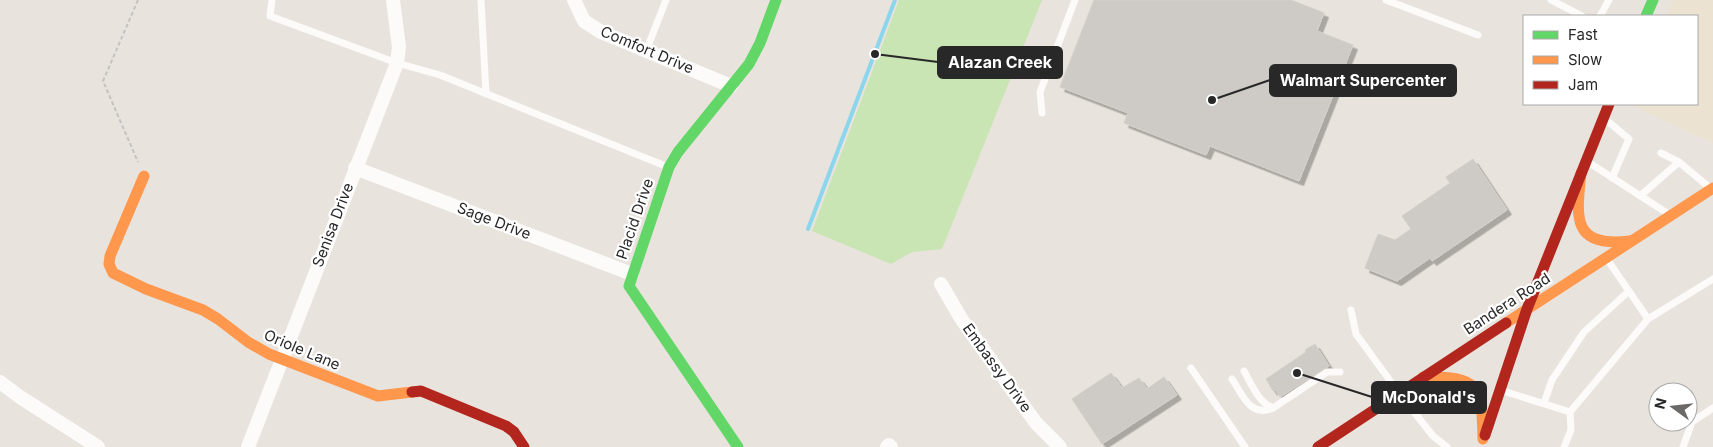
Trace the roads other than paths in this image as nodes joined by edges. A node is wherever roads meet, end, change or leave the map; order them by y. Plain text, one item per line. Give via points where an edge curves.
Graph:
1 (272, 0) edge
2 (393, 0) edge
3 (481, 0) edge
4 (574, 0) edge
5 (666, 0) edge
6 (776, 0) edge
7 (1075, 0) edge
8 (1386, 0) edge
9 (1551, 0) edge
10 (1609, 0) edge
11 (1651, 1) edge
12 (1580, 15) edge
13 (1601, 15) edge
14 (1646, 15) edge
15 (1478, 35) dead end
16 (646, 51) junction
17 (397, 63) junction
18 (731, 86) junction
19 (486, 94) junction
20 (1609, 105) edge
21 (1042, 113) dead end
22 (1603, 118) junction
23 (1630, 139) junction
24 (1637, 142) dead end
25 (1661, 153) dead end
26 (1586, 161) junction
27 (1679, 162) junction
28 (669, 167) junction
29 (356, 168) junction
30 (1581, 173) junction
31 (144, 176) road end
32 (1612, 178) junction
33 (1712, 190) edge
34 (1640, 196) junction
35 (1671, 215) junction
36 (1630, 241) junction
37 (1606, 257) junction
38 (632, 274) junction
39 (1713, 278) edge
40 (941, 284) dead end
41 (1629, 291) junction
42 (1527, 309) junction
43 (1351, 310) dead end
44 (1648, 319) junction
45 (282, 359) junction
46 (1191, 368) dead end
47 (1244, 371) dead end
48 (1340, 372) dead end
49 (1423, 377) junction
50 (1232, 379) dead end
51 (0, 382) edge
52 (1500, 390) junction
53 (1399, 393) junction
54 (1544, 403) junction
55 (1273, 408) junction
56 (1713, 408) edge
57 (1570, 412) junction
58 (1482, 443) edge
59 (98, 447) edge
60 (248, 447) edge
61 (524, 447) edge
62 (738, 447) edge
63 (886, 447) edge
64 (891, 447) edge
65 (1060, 447) edge
66 (1245, 447) edge
67 (1318, 447) edge
68 (1447, 447) edge
69 (1564, 447) edge
70 (1683, 447) edge

1 - 17 lane via 270,16
2 - 17 street, Senisa Drive via 399,48
3 - 19 lane
4 - 16 street, Comfort Drive via 584,21
5 - 16 lane
6 - 18 street, Placid Drive via 760,43 749,64
7 - 21 lane via 1040,92
8 - 15 lane
9 - 12 lane
10 - 13 lane
11 - 14 street
16 - 18 street, Comfort Drive
17 - 19 lane via 440,75
17 - 29 street, Senisa Drive
18 - 28 street, Placid Drive
19 - 28 lane
20 - 22 street
22 - 23 lane
22 - 26 street
23 - 24 lane
23 - 32 lane
25 - 27 lane
26 - 30 street
26 - 32 lane
27 - 33 lane
27 - 34 lane
28 - 38 street, Placid Drive
29 - 38 street, Sage Drive
29 - 45 street, Senisa Drive
30 - 36 street via 1578,209 1582,230 1596,240
30 - 42 street
31 - 45 street, Oriole Lane via 110,256 113,273 203,310 259,349
32 - 34 lane
33 - 35 street, Bandera Road
34 - 35 lane
35 - 36 street, Bandera Road
36 - 37 street, Bandera Road
37 - 41 lane
37 - 42 street, Bandera Road
38 - 62 street, Placid Drive via 631,291
39 - 44 lane
40 - 65 street, Embassy Drive via 962,320 1036,423
41 - 44 lane
41 - 54 lane via 1584,332 1552,380
42 - 49 street, Bandera Road
42 - 52 street
43 - 53 lane via 1356,334
44 - 57 lane
45 - 60 street, Senisa Drive
45 - 61 street, Oriole Lane via 378,396 421,391 506,426
46 - 66 lane
47 - 55 lane via 1261,400
48 - 55 lane via 1327,372
49 - 53 street, Bandera Road
49 - 58 street via 1457,378 1469,381 1477,388 1482,399
50 - 55 lane via 1252,408 1259,412
51 - 59 street
52 - 54 lane
52 - 58 street
53 - 67 street, Bandera Road
53 - 68 lane via 1433,436
54 - 57 lane
56 - 70 lane via 1692,422
57 - 69 lane via 1571,430
63 - 64 street

